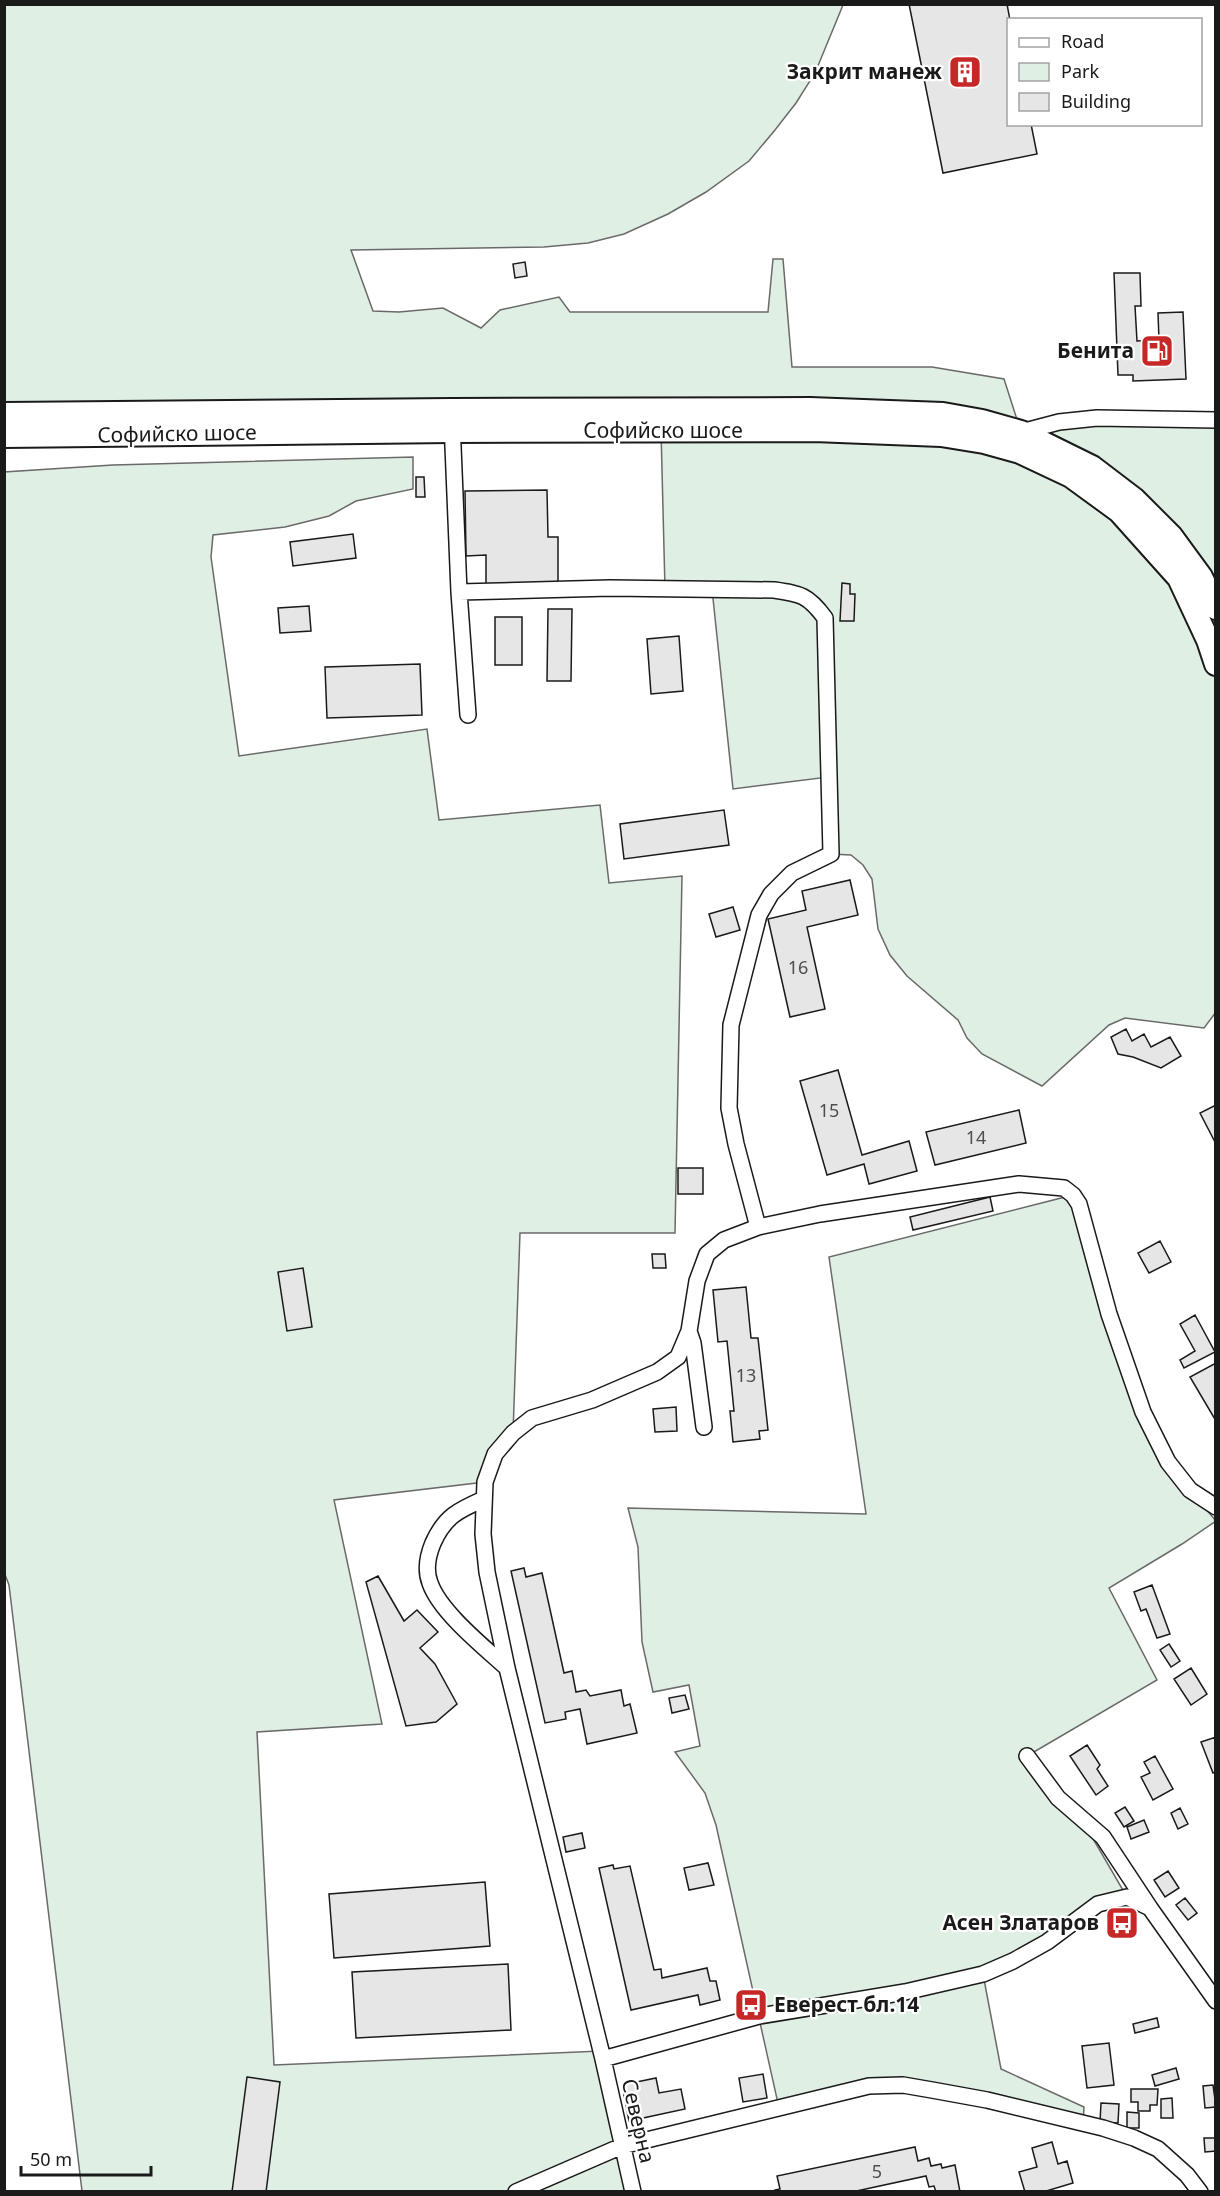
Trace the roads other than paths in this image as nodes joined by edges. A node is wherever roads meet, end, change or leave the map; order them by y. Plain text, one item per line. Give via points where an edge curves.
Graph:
1 (4, 414) edge
2 (452, 420) junction
3 (1215, 420) edge
4 (1020, 432) junction
5 (4, 436) edge
6 (459, 592) junction
7 (1215, 608) edge
8 (1215, 664) edge
9 (468, 715) dead end
10 (758, 1227) junction
11 (689, 1331) junction
12 (704, 1427) dead end
13 (484, 1499) junction
14 (1215, 1507) edge
15 (507, 1668) junction
16 (1027, 1756) dead end
17 (1150, 1908) junction
18 (1215, 2001) edge
19 (603, 2059) junction
20 (622, 2146) junction
21 (516, 2192) edge
22 (633, 2192) edge
23 (1200, 2192) edge

1 - 2 main road, Софийско шосе
2 - 4 main road, Софийско шосе via 810,409 943,414
2 - 5 main road, Софийско шосе
2 - 6 street
2 - 8 main road, Софийско шосе via 940,435 1020,452 1071,476 1119,511 1179,578 1209,640
3 - 4 street via 1097,418
4 - 7 main road, Софийско шосе via 1092,466 1134,499 1171,536 1201,578
6 - 9 street
6 - 10 street via 610,588 774,590 799,593 816,605 825,618 831,854 792,873 771,894 759,915 731,1025 729,1108
10 - 11 street via 724,1240 707,1254 697,1281
10 - 14 street via 1019,1184 1064,1188 1079,1204 1109,1314 1143,1412 1168,1462 1190,1490
11 - 12 street
11 - 13 street, Северна via 678,1357 657,1372 592,1400 532,1418 513,1433 495,1454 485,1482
13 - 15 street, Северна via 487,1572
13 - 15 street via 453,1514 439,1530 427,1556 430,1583 447,1611
15 - 19 street, Северна
16 - 17 street via 1058,1798 1103,1837
17 - 18 street
17 - 19 street via 1127,1897 1098,1904 1047,1942 983,1974 905,1992 759,2016
19 - 20 street, Северна
20 - 21 street
20 - 22 street, Северна
20 - 23 street via 858,2089 903,2085 987,2100 1134,2138 1158,2149

